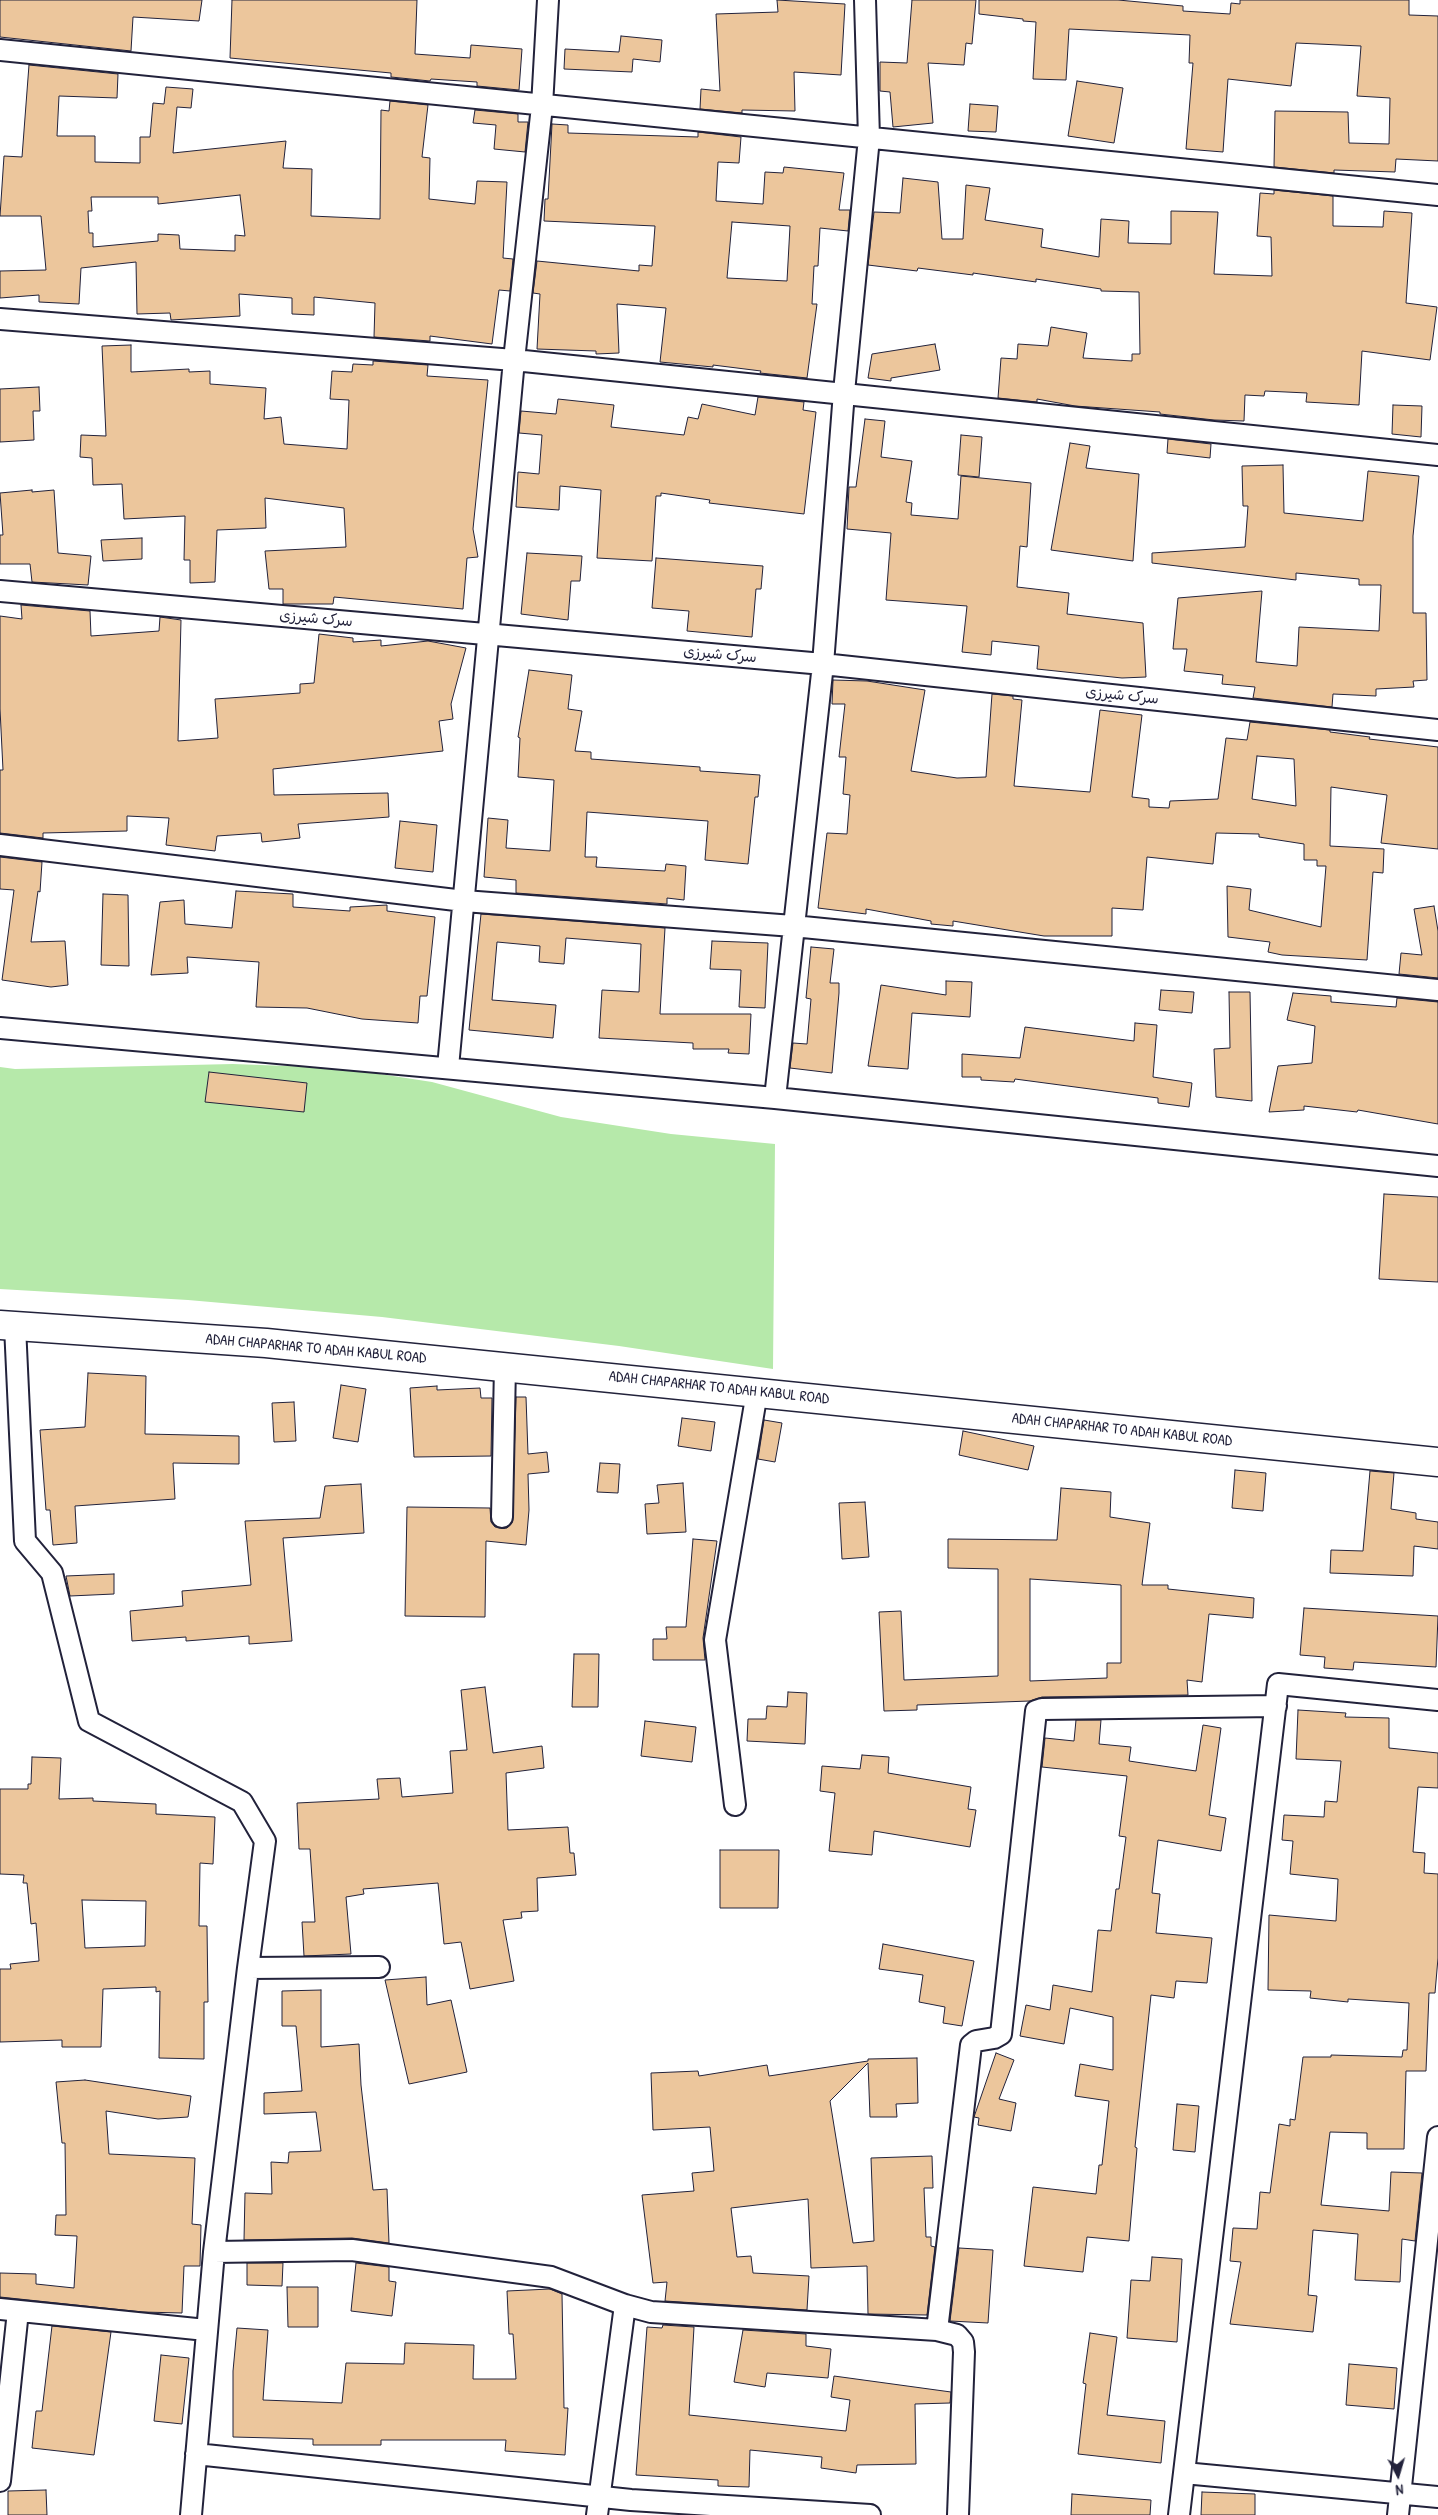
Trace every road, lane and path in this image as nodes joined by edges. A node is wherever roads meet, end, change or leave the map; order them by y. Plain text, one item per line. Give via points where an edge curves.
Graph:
1 (548, 0) edge
2 (865, 0) edge
3 (0, 50) edge
4 (542, 106) junction
5 (869, 138) junction
6 (1438, 195) edge
7 (0, 319) edge
8 (514, 360) junction
9 (844, 392) junction
10 (1438, 455) edge
11 (0, 591) edge
12 (490, 635) junction
13 (823, 664) junction
14 (1438, 730) edge
15 (0, 845) edge
16 (464, 901) junction
17 (794, 926) junction
18 (1438, 990) edge
19 (0, 1028) edge
20 (448, 1067) junction
21 (774, 1098) junction
22 (1438, 1166) edge
23 (7, 1326) edge
24 (505, 1366) junction
25 (757, 1392) junction
26 (1438, 1462) edge
27 (502, 1517) dead end
28 (1438, 1700) edge
29 (1276, 1706) junction
30 (735, 1805) dead end
31 (379, 1966) dead end
32 (248, 1968) junction
33 (1438, 2137) edge
34 (214, 2252) junction
35 (625, 2305) junction
36 (9, 2310) edge
37 (206, 2330) junction
38 (937, 2330) junction
39 (196, 2454) junction
40 (1184, 2473) junction
41 (0, 2481) edge
42 (1400, 2493) junction
43 (1438, 2496) edge
44 (598, 2506) edge
45 (191, 2515) edge
46 (870, 2515) edge
47 (958, 2515) edge
48 (1179, 2515) edge
49 (1398, 2515) edge

1 - 4 street
2 - 5 street
3 - 4 street
4 - 5 street
4 - 8 street
5 - 6 street
5 - 9 street
7 - 8 street
8 - 9 street
8 - 12 street
9 - 10 street
9 - 13 street
11 - 12 street, سرک شیرزی
12 - 13 street, سرک شیرزی
12 - 16 street
13 - 14 street, سرک شیرزی
13 - 17 street
15 - 16 street
16 - 17 street
16 - 20 street
17 - 18 street
17 - 21 street
19 - 20 street
20 - 21 street
21 - 22 street
23 - 24 main road, ADAH CHAPARHAR TO ADAH KABUL ROAD via 266,1343
23 - 32 street via 25,1540 52,1573 89,1721 242,1802 265,1841
24 - 25 main road, ADAH CHAPARHAR TO ADAH KABUL ROAD
24 - 27 street
25 - 26 main road, ADAH CHAPARHAR TO ADAH KABUL ROAD
25 - 30 street via 715,1640
28 - 29 street via 1278,1684
29 - 38 street via 1036,1711 1000,2034 976,2040 971,2045
29 - 40 street
31 - 32 street
32 - 34 street
33 - 42 street
34 - 35 street via 352,2250 551,2277
34 - 37 street
35 - 38 street via 651,2312
35 - 44 street
36 - 37 street
36 - 41 street
37 - 39 street
38 - 47 street via 957,2335 964,2347
39 - 44 street
39 - 45 street
40 - 42 street
40 - 48 street
42 - 43 street
42 - 49 street
44 - 46 street

